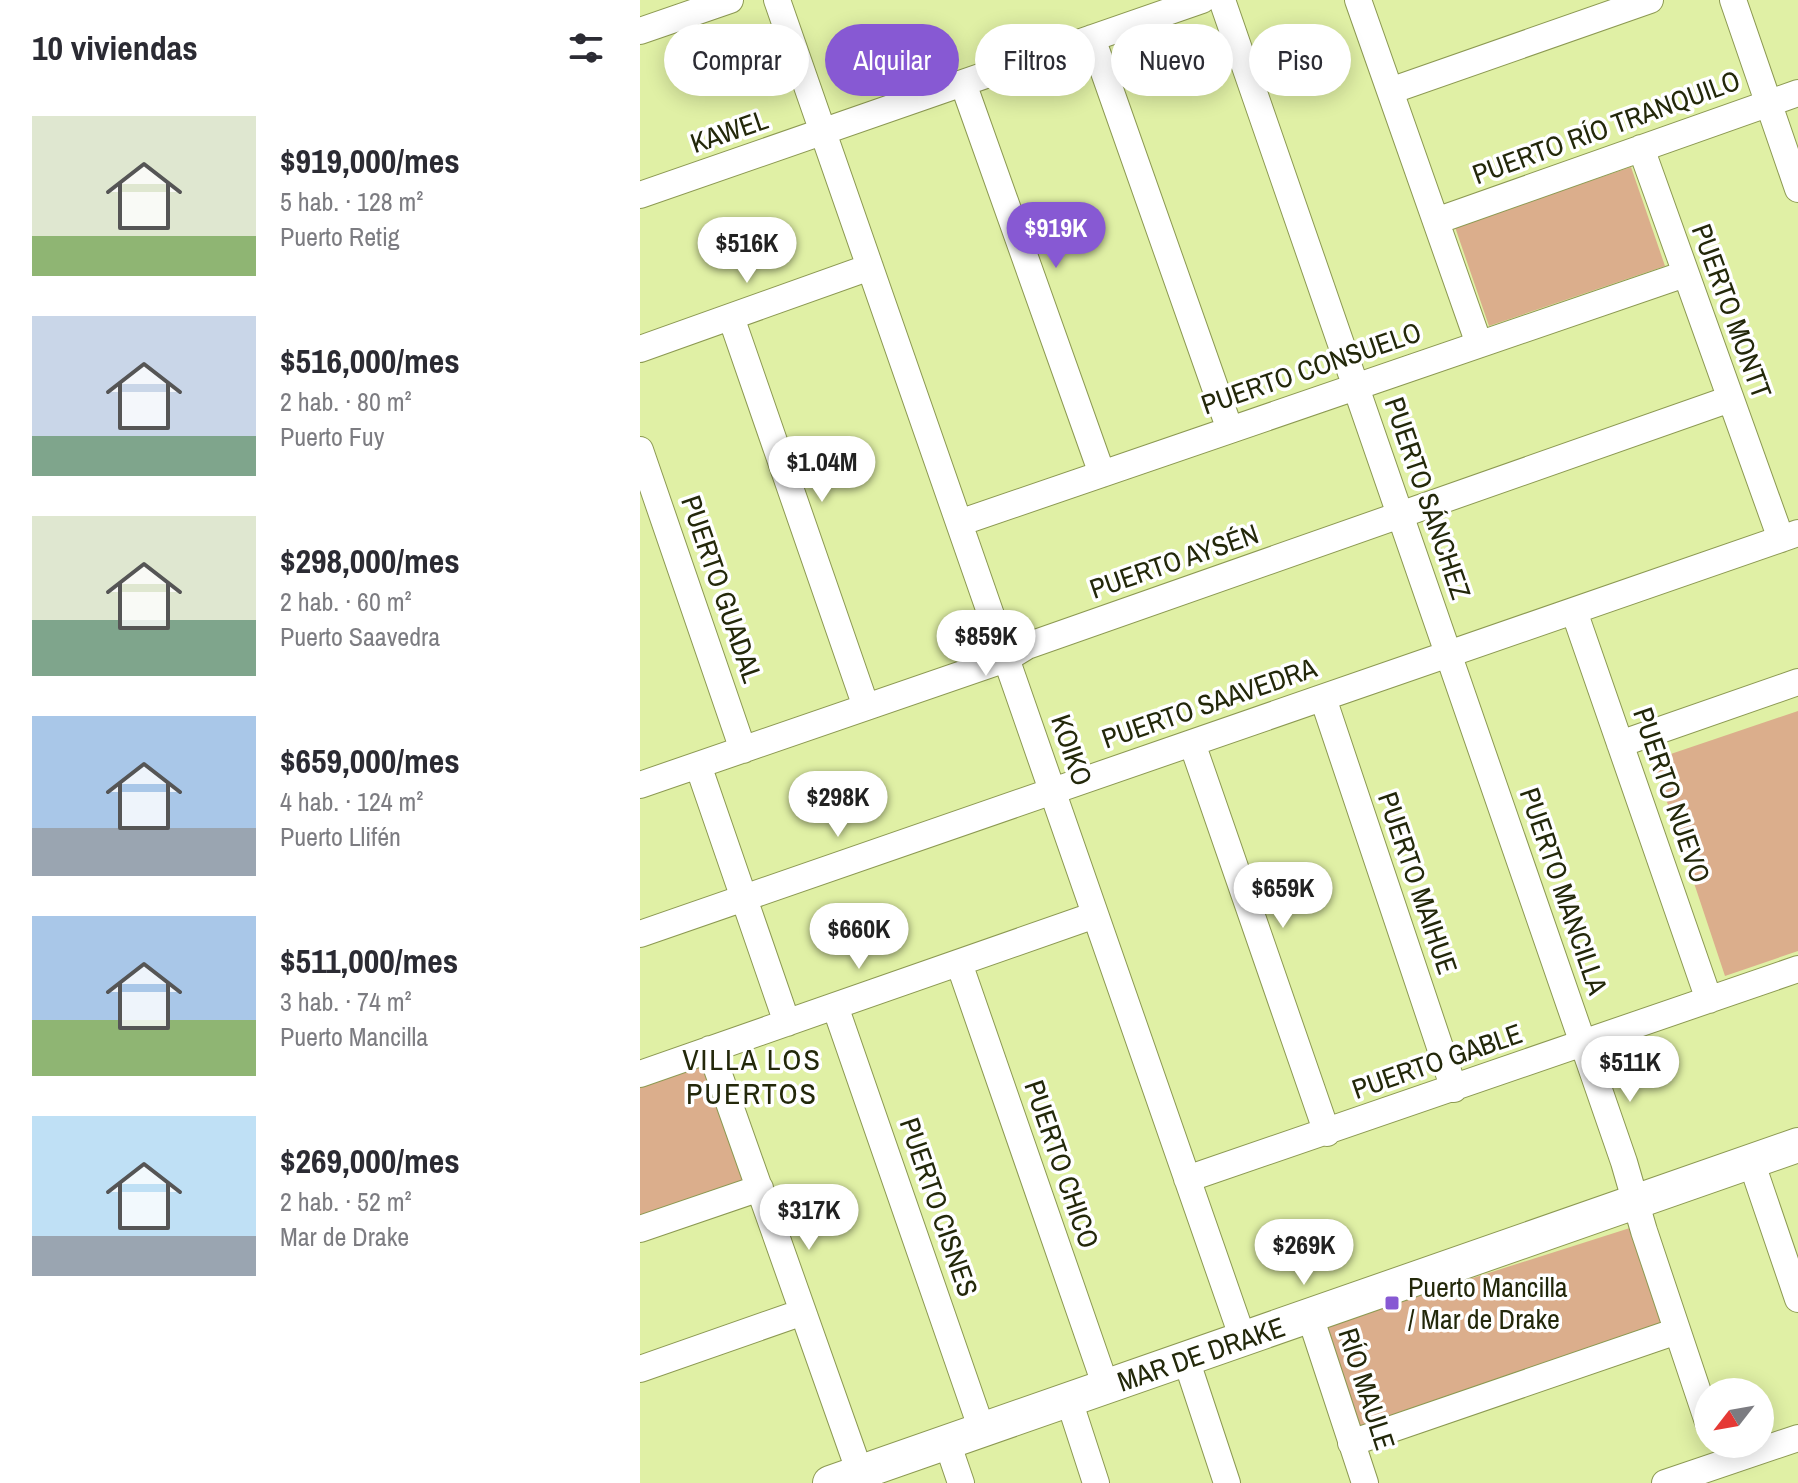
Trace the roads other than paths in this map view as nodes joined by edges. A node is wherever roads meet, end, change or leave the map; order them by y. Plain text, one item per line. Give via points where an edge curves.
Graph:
1 (730, 0) edge
2 (777, 0) edge
3 (1202, 0) edge
4 (1222, 0) edge
5 (1358, 0) edge
6 (1650, 0) edge
7 (1733, 0) edge
8 (640, 31) edge
9 (1095, 37) edge
10 (1095, 47) edge
11 (975, 79) edge
12 (963, 83) junction
13 (1390, 91) junction
14 (1798, 93) edge
15 (1768, 103) junction
16 (823, 132) junction
17 (1641, 148) junction
18 (1798, 189) edge
19 (640, 195) edge
20 (1436, 221) junction
21 (870, 267) junction
22 (1685, 274) junction
23 (731, 317) junction
24 (1479, 344) junction
25 (640, 349) edge
26 (1355, 387) junction
27 (1730, 399) junction
28 (1230, 430) junction
29 (640, 450) edge
30 (1102, 474) junction
31 (1400, 515) junction
32 (959, 523) junction
33 (1789, 536) edge
34 (1574, 611) junction
35 (1448, 654) junction
36 (1006, 659) junction
37 (1798, 682) edge
38 (1323, 698) junction
39 (866, 707) junction
40 (1192, 743) junction
41 (1620, 744) junction
42 (743, 750) junction
43 (698, 765) junction
44 (640, 785) edge
45 (1052, 791) junction
46 (743, 897) junction
47 (1095, 915) junction
48 (640, 934) edge
49 (959, 963) junction
50 (1798, 969) edge
51 (1709, 1000) junction
52 (835, 1006) junction
53 (787, 1023) junction
54 (1583, 1044) junction
55 (710, 1049) junction
56 (640, 1074) edge
57 (1454, 1089) junction
58 (1327, 1133) junction
59 (1798, 1145) edge
60 (1751, 1161) junction
61 (1187, 1179) junction
62 (760, 1188) junction
63 (1636, 1202) junction
64 (640, 1229) edge
65 (1798, 1299) edge
66 (803, 1312) junction
67 (1310, 1316) junction
68 (1677, 1331) junction
69 (1243, 1339) junction
70 (1186, 1359) junction
71 (640, 1369) edge
72 (1694, 1381) edge
73 (1106, 1387) junction
74 (1069, 1400) junction
75 (982, 1430) junction
76 (1798, 1438) edge
77 (947, 1442) junction
78 (1351, 1443) junction
79 (1774, 1443) edge
80 (1711, 1458) edge
81 (845, 1478) edge
82 (961, 1483) edge
83 (1096, 1483) edge
84 (1227, 1483) edge
85 (1365, 1483) edge
86 (1665, 1483) edge

1 - 8 street
2 - 16 street, KOIKO
3 - 9 street, KAWEL
4 - 26 street, PUERTO SÁNCHEZ
5 - 13 street
6 - 13 street
7 - 15 street
10 - 28 street
11 - 12 street, KAWEL
12 - 16 street, KAWEL
12 - 30 street
13 - 20 street
14 - 15 street, PUERTO RÍO TRANQUILO
15 - 17 street, PUERTO RÍO TRANQUILO
15 - 18 street
16 - 19 street, KAWEL
16 - 21 street, KOIKO
17 - 20 street, PUERTO RÍO TRANQUILO
17 - 22 street, PUERTO MONTT
20 - 24 street
21 - 23 street
21 - 32 street, KOIKO
22 - 24 street, PUERTO CONSUELO
22 - 27 street, PUERTO MONTT
23 - 25 street
23 - 39 street
24 - 26 street, PUERTO CONSUELO
26 - 28 street, PUERTO CONSUELO
26 - 31 street, PUERTO SÁNCHEZ
27 - 31 street, PUERTO AYSÉN
27 - 33 street, PUERTO MONTT
28 - 30 street, PUERTO CONSUELO
29 - 42 street, PUERTO GUADAL
30 - 32 street, PUERTO CONSUELO
31 - 35 street, PUERTO SÁNCHEZ
31 - 36 street, PUERTO AYSÉN via 1027,646
32 - 36 street, KOIKO
33 - 34 street, PUERTO SAAVEDRA
34 - 35 street, PUERTO SAAVEDRA
34 - 41 street, PUERTO NUEVO
35 - 38 street, PUERTO SAAVEDRA
35 - 54 street, PUERTO MANCILLA
36 - 39 street, PUERTO AYSÉN
36 - 45 street, KOIKO
37 - 41 street
38 - 40 street, PUERTO SAAVEDRA
38 - 57 street, PUERTO MAIHUE
39 - 42 street, PUERTO AYSÉN
40 - 45 street, PUERTO SAAVEDRA
40 - 58 street
41 - 51 street, PUERTO NUEVO
42 - 43 street, PUERTO AYSÉN
43 - 44 street, PUERTO AYSÉN
43 - 46 street
45 - 46 street, PUERTO SAAVEDRA
45 - 47 street, KOIKO
46 - 48 street, PUERTO SAAVEDRA
46 - 53 street
47 - 49 street
47 - 61 street, KOIKO
49 - 52 street
49 - 73 street, PUERTO CHICO
50 - 51 street, PUERTO GABLE
51 - 54 street, PUERTO GABLE
52 - 53 street
52 - 75 street, PUERTO CISNES
53 - 55 street
54 - 57 street, PUERTO GABLE
54 - 63 street, PUERTO MANCILLA
55 - 56 street
55 - 62 street
57 - 58 street, PUERTO GABLE
58 - 61 street, PUERTO GABLE
59 - 60 street, MAR DE DRAKE
60 - 63 street, MAR DE DRAKE
60 - 65 street
61 - 69 street, KOIKO
62 - 64 street
62 - 66 street
63 - 67 street, MAR DE DRAKE
63 - 68 street, PUERTO MANCILLA
66 - 71 street
66 - 81 street
67 - 69 street, MAR DE DRAKE
67 - 78 street, RÍO MAULE
68 - 72 street, PUERTO MANCILLA
68 - 78 street
69 - 70 street, MAR DE DRAKE
70 - 73 street, MAR DE DRAKE
70 - 84 street
73 - 74 street, MAR DE DRAKE
74 - 75 street, MAR DE DRAKE
74 - 83 street
75 - 77 street, MAR DE DRAKE
76 - 79 street
77 - 81 street, MAR DE DRAKE
77 - 82 street
78 - 85 street, RÍO MAULE
80 - 86 street

